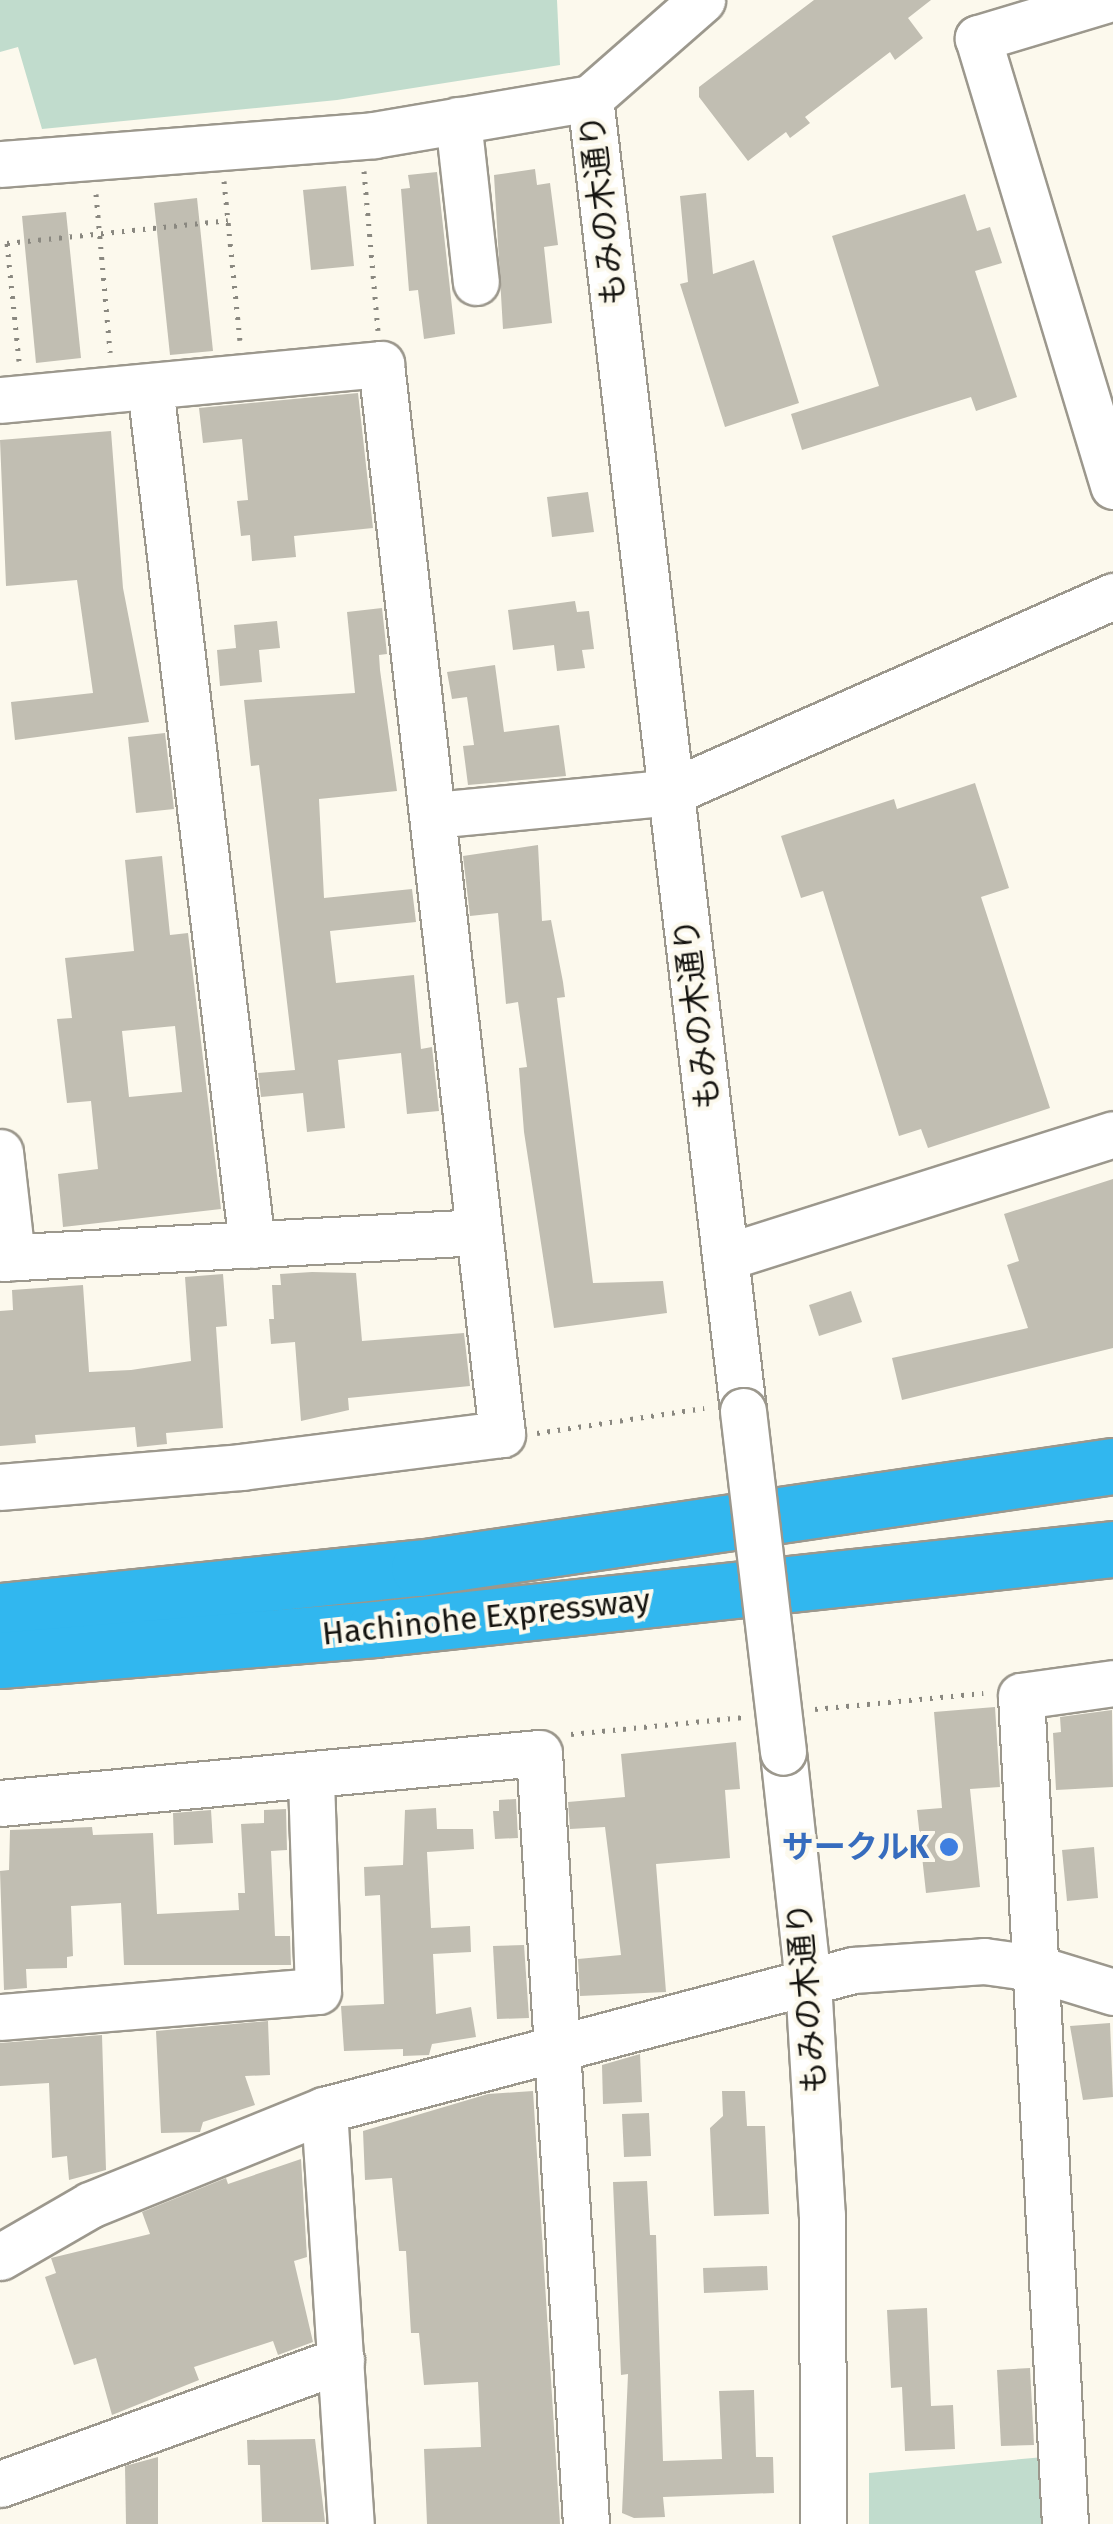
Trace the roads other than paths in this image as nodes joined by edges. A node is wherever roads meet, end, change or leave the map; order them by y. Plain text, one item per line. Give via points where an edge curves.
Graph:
1 (702, 0) edge
2 (1105, 0) edge
3 (590, 98) junction
4 (458, 120) junction
5 (0, 164) edge
6 (476, 282) dead end
7 (10, 381) edge
8 (132, 388) junction
9 (1113, 486) edge
10 (1113, 596) edge
11 (670, 792) junction
12 (434, 814) junction
13 (1113, 1134) edge
14 (0, 1152) edge
15 (478, 1232) junction
16 (252, 1245) junction
17 (726, 1257) junction
18 (6, 1258) edge
19 (1113, 1442) edge
20 (1113, 1466) edge
21 (0, 1487) edge
22 (850, 1505) junction
23 (1113, 1542) edge
24 (1113, 1550) edge
25 (971, 1565) junction
26 (0, 1611) edge
27 (0, 1660) edge
28 (1113, 1683) edge
29 (310, 1779) junction
30 (0, 1803) edge
31 (1035, 1968) junction
32 (808, 1982) junction
33 (1113, 1992) edge
34 (0, 2017) edge
35 (560, 2044) junction
36 (324, 2110) junction
37 (0, 2258) edge
38 (341, 2360) junction
39 (0, 2484) edge
40 (351, 2524) edge
41 (586, 2524) edge
42 (823, 2524) edge
43 (1066, 2524) edge

1 - 3 street
2 - 9 street via 978,38
3 - 4 street, もみの木通り
3 - 11 street, もみの木通り
4 - 5 street, もみの木通り via 374,135
4 - 6 street
7 - 8 street
8 - 12 street via 382,364
8 - 16 street
10 - 11 street
11 - 12 street
11 - 17 street, もみの木通り
12 - 15 street
13 - 17 street
14 - 18 street
15 - 16 street
15 - 21 street via 502,1434 242,1467
16 - 18 street
17 - 32 street, もみの木通り, bridge via 727,1409 783,1752
19 - 22 highway
20 - 22 highway
22 - 26 highway, Hachinohe Expressway via 419,1568
23 - 25 highway
24 - 25 highway
25 - 27 highway, Hachinohe Expressway via 375,1629
28 - 31 street via 1021,1696
29 - 30 street
29 - 34 street via 318,1991
29 - 35 street via 540,1753
31 - 32 street via 918,1963
31 - 33 street
31 - 43 street
32 - 35 street
32 - 42 street, もみの木通り via 822,2214
35 - 36 street
35 - 41 street
36 - 37 street via 90,2206
36 - 38 street
38 - 39 street
38 - 40 street

